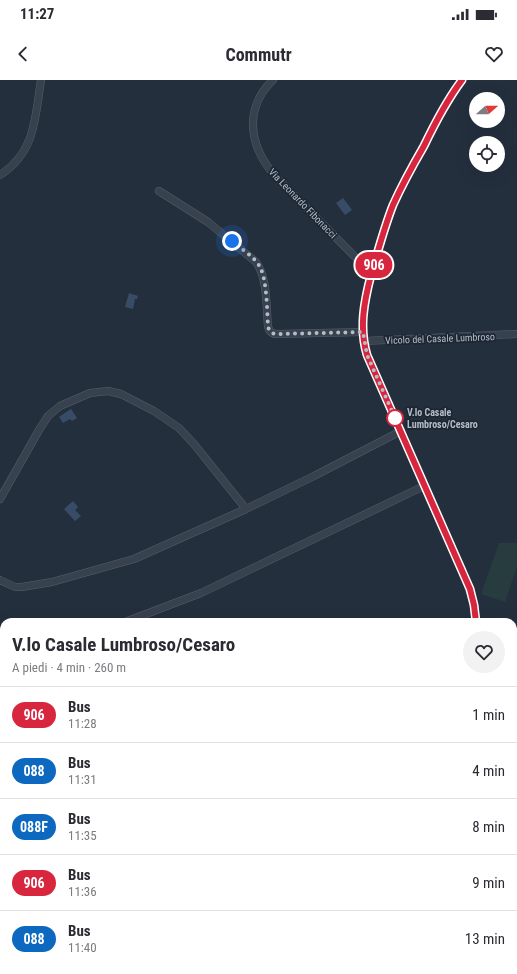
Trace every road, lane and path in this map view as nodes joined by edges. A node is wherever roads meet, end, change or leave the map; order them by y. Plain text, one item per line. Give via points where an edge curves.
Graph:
1 (41, 80) edge
2 (273, 80) edge
3 (462, 80) edge
4 (0, 175) edge
5 (159, 191) dead end
6 (372, 274) junction
7 (363, 332) junction
8 (517, 334) edge
9 (364, 341) junction
10 (401, 431) junction
11 (424, 486) junction
12 (0, 499) edge
13 (246, 509) junction
14 (0, 580) edge
15 (135, 618) edge
16 (476, 618) edge

1 - 4 street via 37,116 28,145 15,163
2 - 6 street, Via Leonardo Fibonacci via 261,95 253,115 254,135 260,154 277,178
3 - 6 street via 396,198 384,228
5 - 7 street via 208,222 256,262 263,276 269,331 278,334
6 - 7 street via 364,310
7 - 9 street
8 - 9 street, Vicolo del Casale Lumbroso
9 - 10 street via 367,355
10 - 11 street
10 - 13 street
11 - 15 street via 200,593
11 - 16 street via 470,589
12 - 13 street via 48,416 60,406 88,394 108,391 121,394 154,411 179,428
13 - 14 street via 118,564 22,588

